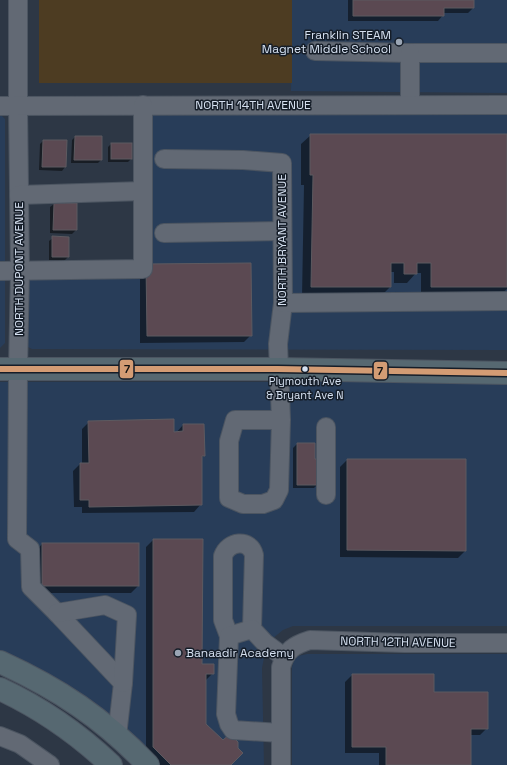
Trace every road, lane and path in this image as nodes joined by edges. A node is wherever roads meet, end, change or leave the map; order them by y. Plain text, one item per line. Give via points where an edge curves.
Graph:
1 (18, 0) edge
2 (315, 51) dead end
3 (410, 53) junction
4 (507, 53) edge
5 (143, 105) junction
6 (410, 105) junction
7 (507, 105) edge
8 (9, 106) edge
9 (164, 159) dead end
10 (143, 191) junction
11 (19, 195) junction
12 (282, 231) junction
13 (164, 233) dead end
14 (0, 271) edge
15 (20, 271) junction
16 (507, 301) edge
17 (283, 303) junction
18 (9, 369) edge
19 (278, 369) junction
20 (507, 373) edge
21 (281, 420) junction
22 (326, 427) dead end
23 (326, 496) dead end
24 (57, 612) junction
25 (252, 629) junction
26 (229, 636) junction
27 (507, 643) edge
28 (287, 653) junction
29 (0, 662) edge
30 (123, 684) junction
31 (0, 689) edge
32 (281, 733) junction
33 (0, 736) edge
34 (117, 736) junction
35 (50, 765) edge
36 (111, 765) edge
37 (148, 765) edge
38 (280, 765) edge

1 - 8 street, NORTH DUPONT AVENUE
2 - 3 street
3 - 4 street
3 - 6 street
5 - 6 street, NORTH 14TH AVENUE
5 - 8 street, NORTH 14TH AVENUE
5 - 10 street
6 - 7 street, NORTH 14TH AVENUE
8 - 11 street, NORTH DUPONT AVENUE
9 - 12 street, NORTH BRYANT AVENUE via 282,163
10 - 11 street
10 - 15 street via 143,269
11 - 15 street, NORTH DUPONT AVENUE
12 - 13 street
12 - 17 street, NORTH BRYANT AVENUE
14 - 15 street
15 - 18 street, NORTH DUPONT AVENUE
16 - 17 street
17 - 19 street, NORTH BRYANT AVENUE
18 - 19 main road
18 - 24 street, NORTH DUPONT AVENUE via 17,539 30,549 31,587
19 - 20 main road
19 - 21 street, NORTH BRYANT AVENUE
21 - 21 street, NORTH BRYANT AVENUE via 279,490 274,500 263,504 243,504 229,498 228,441 235,420
22 - 23 street
24 - 30 street
24 - 30 street via 105,605 127,615
25 - 26 street
25 - 26 street via 254,555 247,545 231,545 223,556 223,620
25 - 28 street via 265,643
26 - 32 street via 226,714 229,724 233,730
27 - 28 street, NORTH 12TH AVENUE via 310,640
28 - 32 street via 281,667
29 - 34 main road via 75,702
30 - 34 street
31 - 36 main road via 60,722
32 - 38 street
33 - 35 street via 20,744
34 - 37 main road

